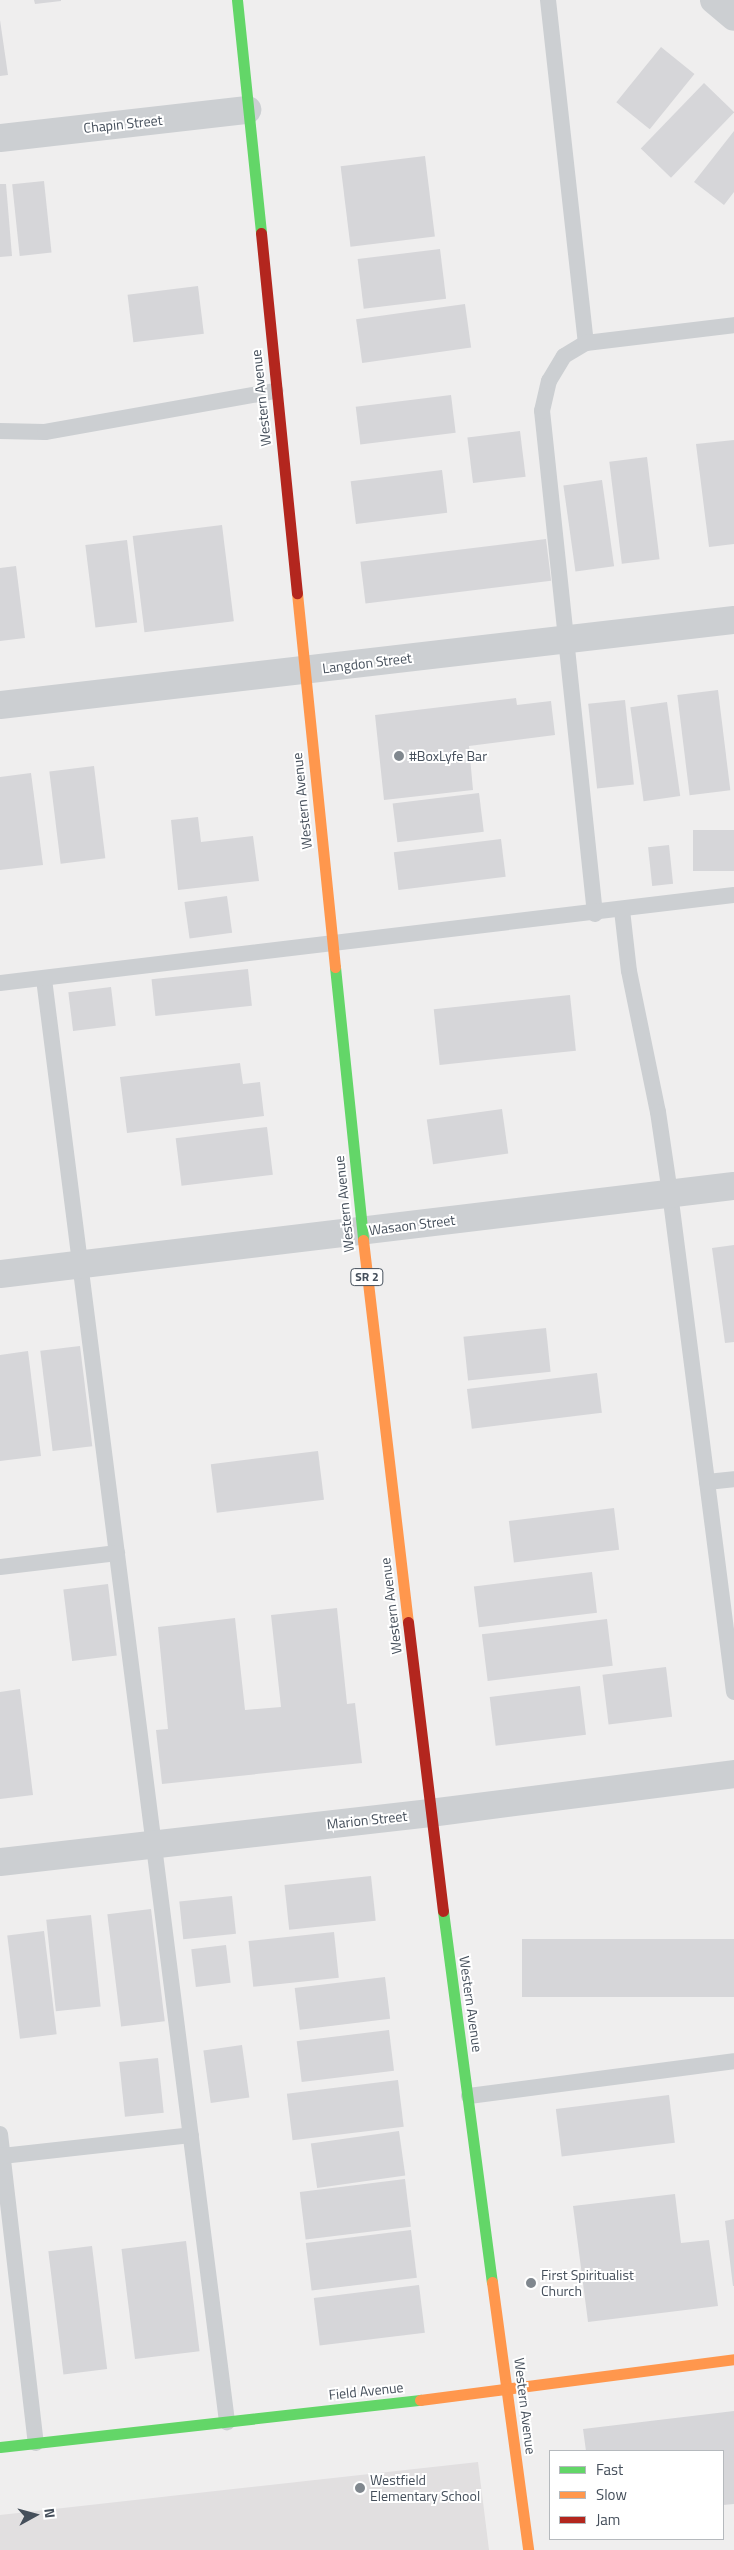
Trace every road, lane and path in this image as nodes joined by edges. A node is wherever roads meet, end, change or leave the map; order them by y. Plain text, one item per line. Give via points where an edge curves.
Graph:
1 (237, 0) edge
2 (548, 0) edge
3 (714, 0) edge
4 (734, 17) edge
5 (247, 110) junction
6 (0, 138) edge
7 (734, 325) edge
8 (586, 343) junction
9 (275, 391) junction
10 (0, 431) edge
11 (734, 620) edge
12 (565, 640) junction
13 (303, 670) junction
14 (0, 705) edge
15 (734, 896) edge
16 (622, 910) junction
17 (594, 914) junction
18 (332, 946) junction
19 (44, 978) junction
20 (0, 983) edge
21 (734, 1186) edge
22 (670, 1193) junction
23 (362, 1231) junction
24 (80, 1264) junction
25 (0, 1274) edge
26 (734, 1479) edge
27 (707, 1482) junction
28 (117, 1553) junction
29 (0, 1567) edge
30 (734, 1692) edge
31 (734, 1774) edge
32 (430, 1813) junction
33 (154, 1845) junction
34 (0, 1862) edge
35 (734, 2061) edge
36 (469, 2096) junction
37 (0, 2134) edge
38 (191, 2135) junction
39 (2, 2156) junction
40 (734, 2359) edge
41 (508, 2390) junction
42 (227, 2422) junction
43 (36, 2443) junction
44 (0, 2447) edge
45 (528, 2550) edge

1 - 5 main road, Western Avenue / SR 2
2 - 8 lane
3 - 4 street
5 - 6 street, Chapin Street
5 - 9 main road, Western Avenue / SR 2
7 - 8 lane
8 - 12 lane via 564,356 549,381 542,411
9 - 10 lane via 45,432
9 - 13 main road, Western Avenue / SR 2
11 - 12 street, Langdon Street
12 - 13 street, Langdon Street
12 - 17 lane
13 - 14 street, Langdon Street
13 - 18 main road, Western Avenue / SR 2
15 - 16 lane
16 - 17 lane
16 - 22 lane via 629,971 658,1112
17 - 18 lane
18 - 19 lane
18 - 23 main road, Western Avenue / SR 2
19 - 20 lane
19 - 24 lane
21 - 22 street, Wasaon Street
22 - 23 street, Wasaon Street
22 - 27 lane
23 - 24 street, Wasaon Street
23 - 32 main road, Western Avenue / SR 2
24 - 25 street, Wasaon Street
24 - 28 lane
26 - 27 lane
27 - 30 lane
28 - 29 lane
28 - 33 lane
31 - 32 street, Marion Street
32 - 33 street, Marion Street
32 - 36 main road, Western Avenue / SR 2
33 - 34 street, Marion Street
33 - 38 lane
35 - 36 lane
36 - 41 main road, Western Avenue / SR 2
37 - 39 lane
38 - 39 lane
38 - 42 lane
39 - 43 lane
40 - 41 main road, Field Avenue
41 - 42 main road, Field Avenue
41 - 45 main road, Western Avenue / SR 2
42 - 43 main road, Field Avenue
43 - 44 main road, Field Avenue

